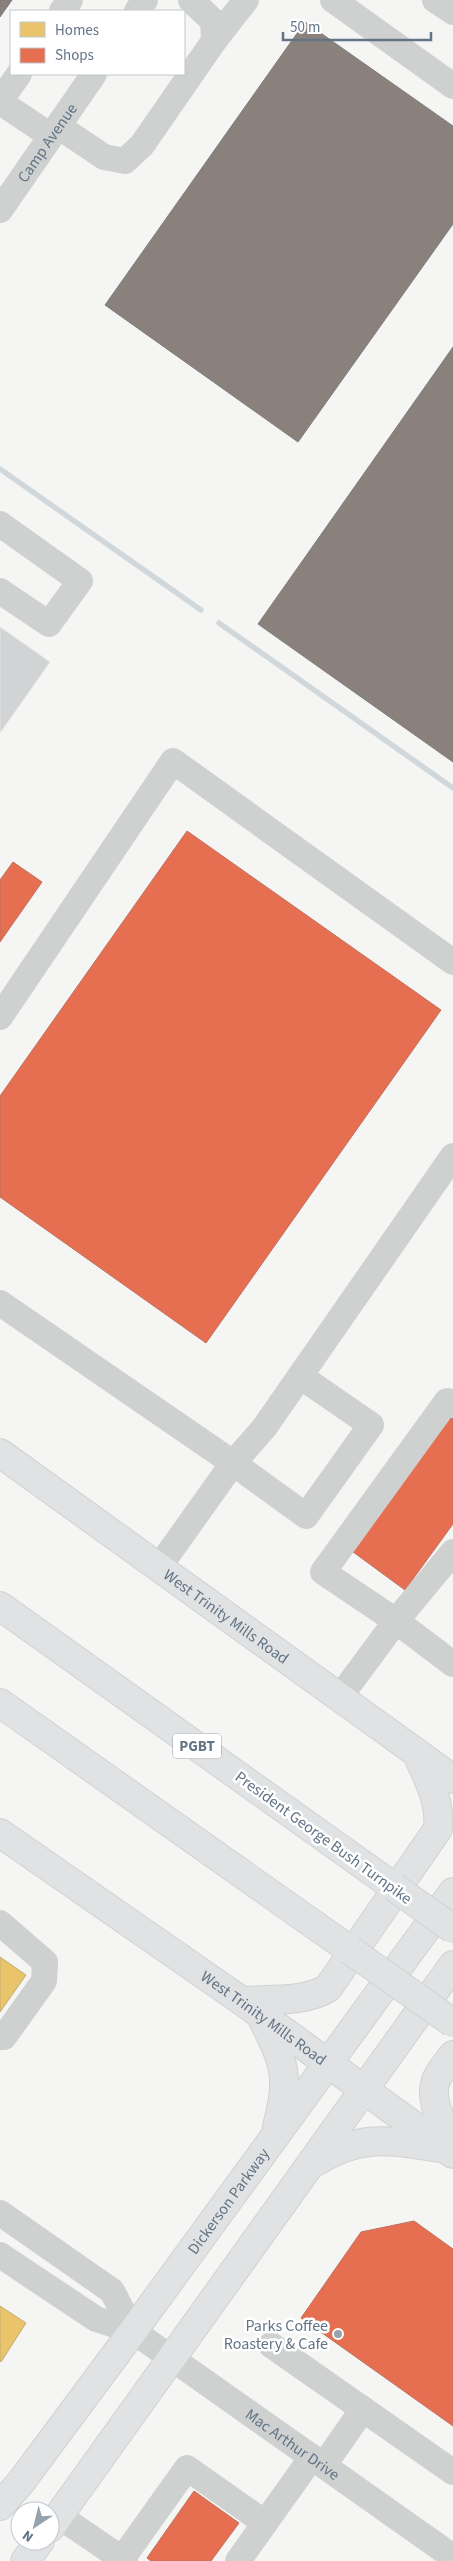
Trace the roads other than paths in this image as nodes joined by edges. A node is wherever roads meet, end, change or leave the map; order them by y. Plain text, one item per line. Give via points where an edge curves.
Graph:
1 (191, 0) edge
2 (246, 0) edge
3 (333, 0) edge
4 (435, 0) edge
5 (453, 12) edge
6 (214, 41) junction
7 (18, 75) edge
8 (93, 75) edge
9 (453, 86) edge
10 (0, 101) edge
11 (54, 131) junction
12 (0, 210) edge
13 (0, 524) edge
14 (0, 591) edge
15 (453, 962) edge
16 (0, 1018) edge
17 (453, 1156) edge
18 (0, 1303) edge
19 (300, 1376) junction
20 (453, 1405) edge
21 (0, 1453) edge
22 (233, 1463) junction
23 (453, 1552) edge
24 (159, 1567) junction
25 (0, 1606) edge
26 (396, 1621) junction
27 (453, 1664) edge
28 (339, 1698) junction
29 (0, 1703) edge
30 (433, 1761) edge
31 (453, 1779) edge
32 (0, 1833) edge
33 (453, 1892) edge
34 (0, 1923) edge
35 (453, 1929) edge
36 (453, 1965) edge
37 (251, 2008) junction
38 (453, 2023) edge
39 (0, 2037) edge
40 (453, 2055) edge
41 (327, 2063) junction
42 (363, 2089) junction
43 (274, 2136) junction
44 (450, 2149) edge
45 (311, 2165) junction
46 (0, 2213) edge
47 (0, 2254) edge
48 (133, 2331) junction
49 (271, 2345) dead end
50 (173, 2358) junction
51 (363, 2409) junction
52 (318, 2461) junction
53 (453, 2472) edge
54 (0, 2506) edge
55 (60, 2514) edge
56 (264, 2523) junction
57 (60, 2525) edge
58 (453, 2557) edge
59 (123, 2560) edge
60 (238, 2561) edge

1 - 6 street via 213,21
2 - 6 street
3 - 9 street
4 - 5 street
6 - 11 street via 142,145 125,161 104,157
7 - 10 street
8 - 11 street, Camp Avenue
10 - 11 street
11 - 12 street, Camp Avenue
13 - 14 street via 80,581 49,624
15 - 16 street via 173,761
17 - 19 street
18 - 22 street
19 - 22 street via 264,1428
19 - 22 street via 370,1425 306,1516
20 - 26 street via 446,1401 323,1572
21 - 24 main road, West Trinity Mills Road
22 - 24 street
23 - 26 street
24 - 28 main road, West Trinity Mills Road
25 - 35 main road, President George Bush Turnpike / PGBT, bridge
26 - 27 street
26 - 28 street
28 - 30 main road, West Trinity Mills Road
29 - 38 main road, bridge
30 - 31 main road, West Trinity Mills Road
30 - 37 main road via 438,1829 328,1988 317,1995
32 - 37 main road, West Trinity Mills Road
33 - 41 main road, Dickerson Parkway
34 - 39 street via 45,1962 44,1981 4,2037
36 - 42 main road
37 - 41 main road, West Trinity Mills Road
37 - 43 main road via 280,2054 286,2074 283,2105
40 - 44 main road via 437,2078 434,2090
41 - 42 main road, West Trinity Mills Road
41 - 43 main road, Dickerson Parkway
42 - 44 main road, West Trinity Mills Road
42 - 45 main road
43 - 48 main road, Dickerson Parkway
44 - 45 main road via 362,2141 336,2148
45 - 50 main road
46 - 48 street, Mac Arthur Drive via 112,2291
47 - 48 street, Mac Arthur Drive via 96,2319
48 - 50 street, Mac Arthur Drive
48 - 54 main road, Dickerson Parkway
49 - 51 street
50 - 52 street, Mac Arthur Drive
50 - 55 main road
51 - 52 street
51 - 53 street
52 - 56 street
52 - 58 street, Mac Arthur Drive
56 - 59 street via 187,2468
56 - 60 street
57 - 59 street

